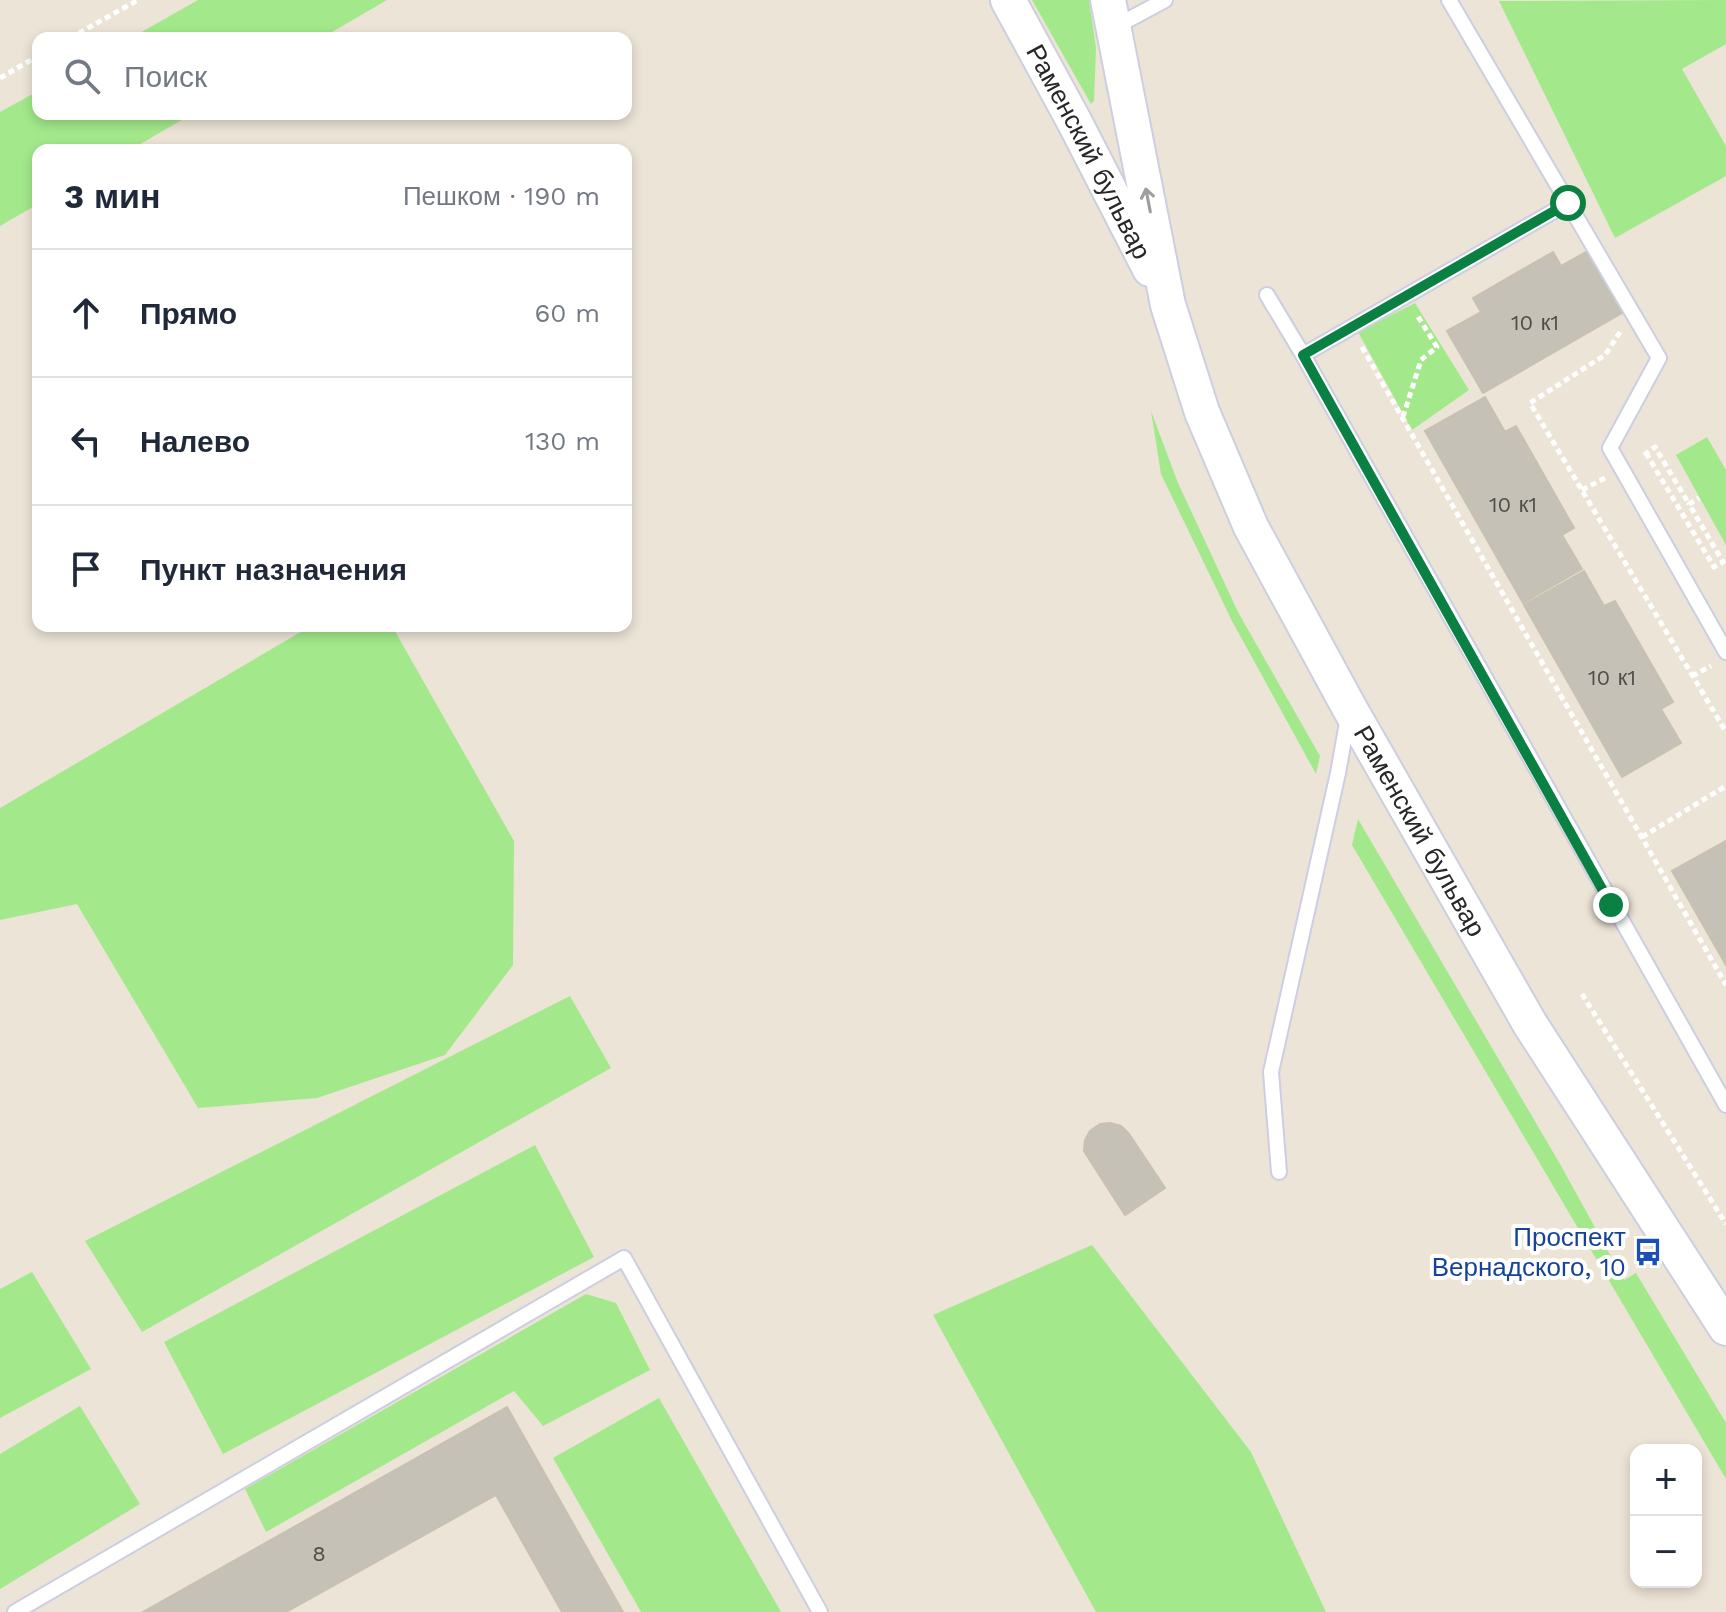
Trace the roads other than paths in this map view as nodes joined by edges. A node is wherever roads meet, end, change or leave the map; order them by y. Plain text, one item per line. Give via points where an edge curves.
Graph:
1 (1008, 0) edge
2 (1165, 0) edge
3 (1449, 0) edge
4 (1111, 14) edge
5 (1568, 203) junction
6 (1267, 295) dead end
7 (1168, 305) junction
8 (1303, 355) junction
9 (1726, 652) edge
10 (1350, 709) junction
11 (1726, 1105) edge
12 (1279, 1172) dead end
13 (1726, 1328) edge
14 (15, 1612) edge
15 (820, 1612) edge

1 - 7 street, Раменский бульвар
2 - 4 lane
3 - 5 lane
7 -> 4 street, Раменский бульвар
5 - 8 lane
5 - 9 lane via 1659,358 1610,448
6 - 8 lane
7 - 10 street, Раменский бульвар via 1202,412 1251,527
8 - 11 lane
10 - 12 lane via 1271,1072
10 - 13 street, Раменский бульвар via 1530,1024
14 - 15 lane via 624,1258

